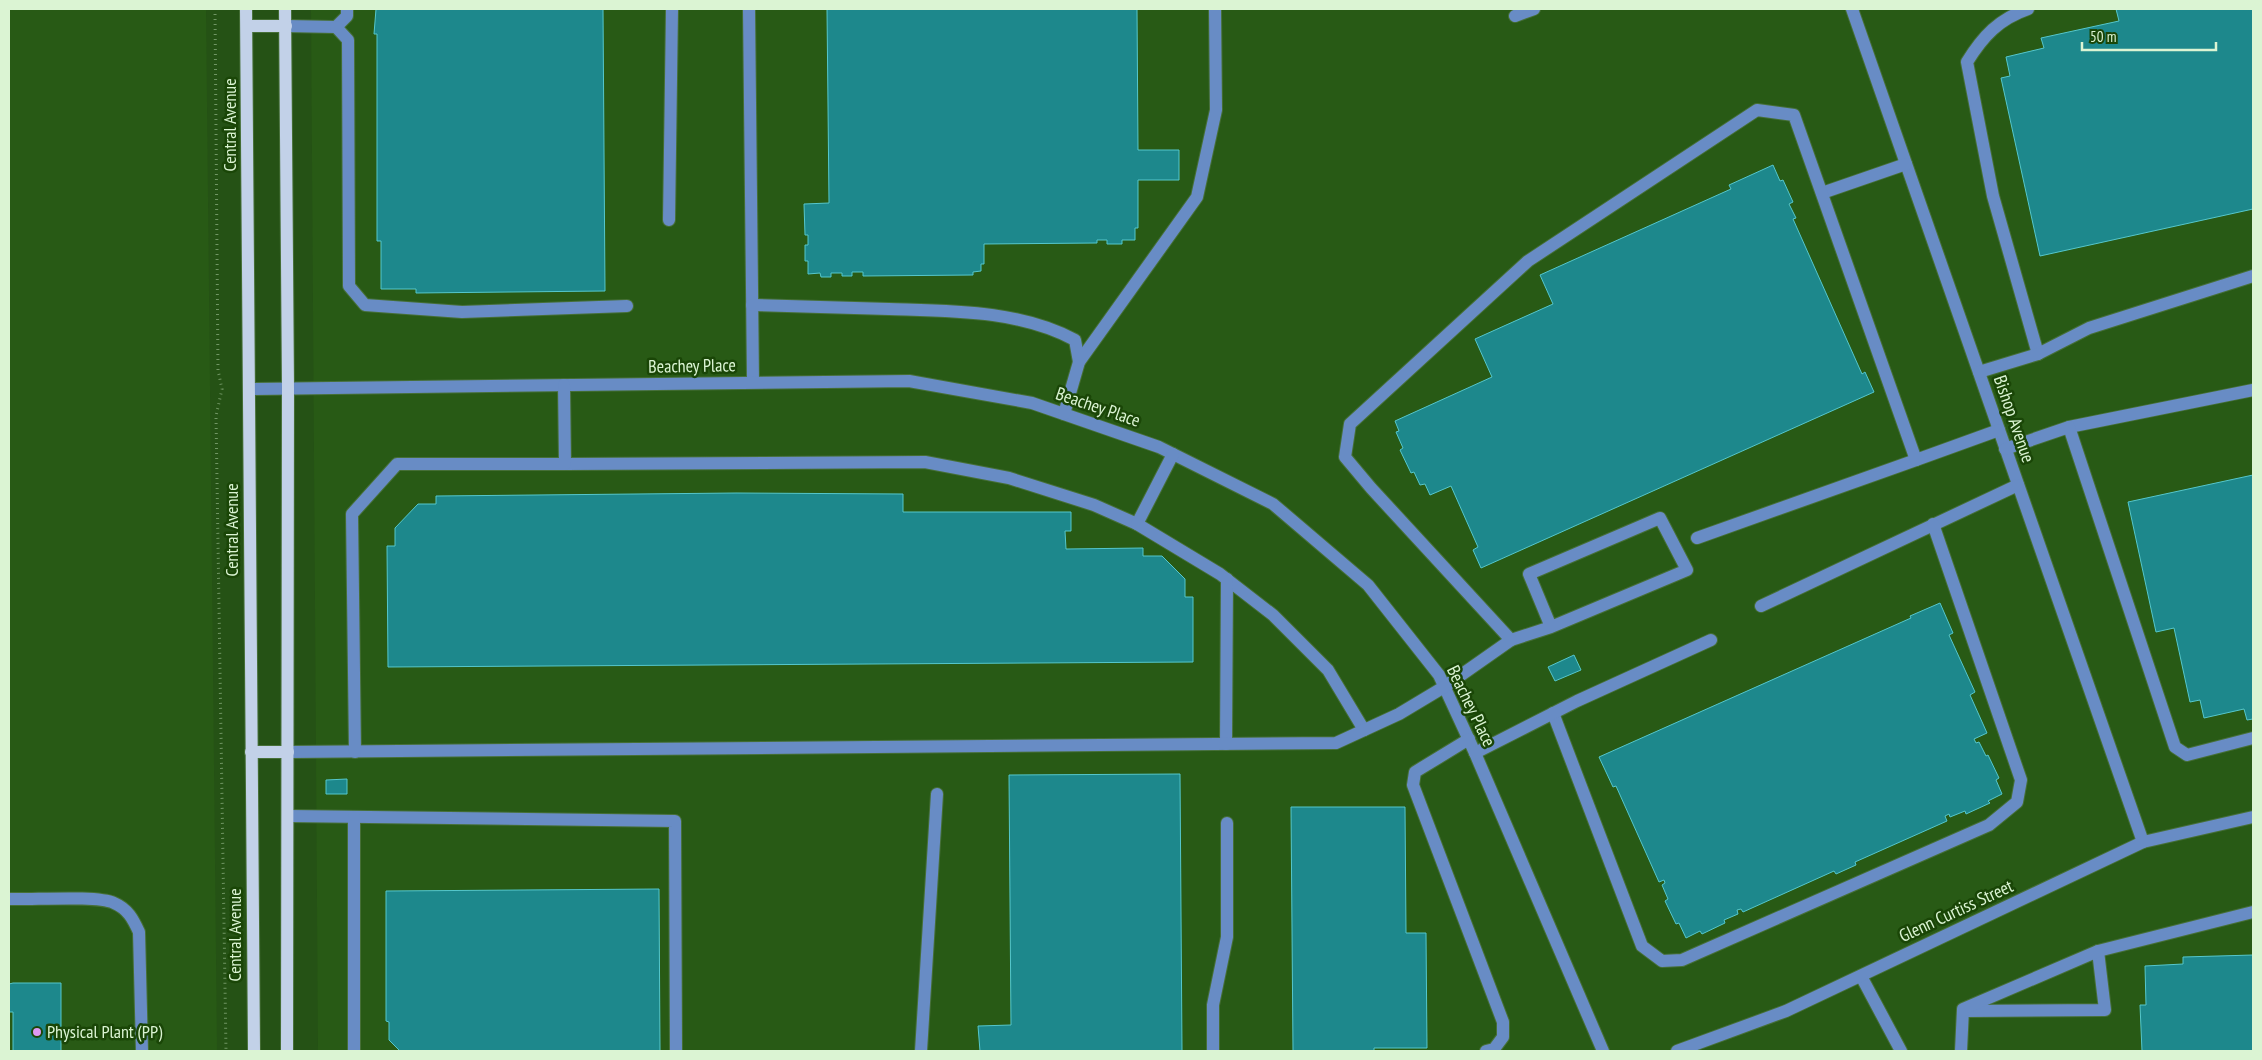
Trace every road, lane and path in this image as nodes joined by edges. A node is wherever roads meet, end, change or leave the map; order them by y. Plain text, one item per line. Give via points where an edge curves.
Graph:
1 (215, 9) edge
2 (246, 9) edge
3 (286, 9) edge
4 (347, 9) edge
5 (672, 9) edge
6 (749, 9) edge
7 (1215, 9) edge
8 (1534, 9) edge
9 (1852, 9) edge
10 (2028, 9) edge
11 (1515, 16) dead end
12 (246, 26) junction
13 (286, 26) junction
14 (336, 27) junction
15 (1906, 164) junction
16 (1822, 193) junction
17 (669, 220) dead end
18 (2253, 276) edge
19 (752, 305) junction
20 (627, 306) dead end
21 (2038, 354) junction
22 (1079, 362) junction
23 (1979, 372) junction
24 (753, 382) junction
25 (564, 385) junction
26 (249, 388) junction
27 (288, 388) junction
28 (2253, 390) edge
29 (1064, 414) junction
30 (2069, 427) junction
31 (1999, 430) junction
32 (2005, 449) junction
33 (1173, 454) junction
34 (1916, 460) junction
35 (564, 464) junction
36 (2018, 485) junction
37 (1137, 524) junction
38 (1933, 524) junction
39 (1698, 538) dead end
40 (1227, 579) junction
41 (1761, 606) dead end
42 (1551, 627) junction
43 (1511, 640) junction
44 (1711, 640) dead end
45 (1444, 687) junction
46 (1553, 713) junction
47 (1364, 730) junction
48 (2253, 738) edge
49 (1469, 739) junction
50 (1226, 744) junction
51 (252, 752) junction
52 (288, 752) junction
53 (355, 752) junction
54 (1475, 753) junction
55 (936, 794) dead end
56 (288, 816) junction
57 (2253, 816) edge
58 (354, 817) junction
59 (1227, 823) dead end
60 (2143, 842) junction
61 (9, 900) edge
62 (2253, 912) edge
63 (2098, 951) junction
64 (1861, 976) junction
65 (1963, 1011) junction
66 (142, 1051) edge
67 (226, 1051) edge
68 (254, 1051) edge
69 (288, 1051) edge
70 (354, 1051) edge
71 (676, 1051) edge
72 (921, 1051) edge
73 (1213, 1051) edge
74 (1486, 1051) edge
75 (1603, 1051) edge
76 (1677, 1051) edge
77 (1901, 1051) edge
78 (1961, 1051) edge

1 - 67 path via 218,370 222,390 216,416
2 - 12 main road, Central Avenue
3 - 13 main road
4 - 14 street via 347,16
5 - 17 street
6 - 19 street
7 - 22 street via 1216,110 1197,197
8 - 11 street
9 - 15 street, Bishop Avenue
10 - 21 street via 2009,16 1981,40 1967,62 1993,196
12 - 13 main road
12 - 26 main road, Central Avenue
13 - 14 street
13 - 27 main road
14 - 20 street via 348,40 349,286 365,305 462,312
15 - 16 street
15 - 23 street, Bishop Avenue
16 - 34 street
16 - 43 street via 1794,115 1757,110 1528,261 1350,424 1345,457
18 - 21 street via 2090,328
19 - 22 street via 957,312 1018,321 1056,330 1075,340
19 - 24 street
21 - 23 street
22 - 29 street
23 - 31 street, Bishop Avenue
24 - 25 street, Beachey Place
24 - 29 street, Beachey Place via 909,380 1032,403
25 - 27 street, Beachey Place
25 - 35 street
26 - 27 street, Beachey Place
26 - 51 main road, Central Avenue
27 - 52 main road
28 - 30 street
29 - 33 street, Beachey Place
30 - 32 street
30 - 48 street via 2174,747 2187,755
31 - 32 street, Bishop Avenue
31 - 34 street
32 - 36 street, Bishop Avenue
33 - 37 street
33 - 45 street, Beachey Place via 1273,504 1368,585 1439,675
34 - 39 street
35 - 37 street via 925,462 1009,478 1094,505
35 - 53 street via 397,464 352,514
36 - 38 street
36 - 60 street, Bishop Avenue
37 - 40 street
38 - 41 street
38 - 46 street via 2021,780 2017,802 1989,825 1682,960 1662,961 1642,946
40 - 47 street via 1273,615 1328,670
40 - 50 street
42 - 42 street via 1687,570 1660,518 1529,574
42 - 43 street
43 - 45 street
44 - 46 street
45 - 47 street
45 - 49 street, Beachey Place
46 - 54 street
47 - 50 street via 1336,743
49 - 54 street, Beachey Place
49 - 74 street via 1415,772 1413,786 1503,1022 1503,1037 1494,1049
50 - 53 street
51 - 52 main road
51 - 68 main road, Central Avenue
52 - 53 street
52 - 56 main road
54 - 75 street, Beachey Place
55 - 72 street
56 - 58 street
56 - 69 main road
57 - 60 street, Glenn Curtiss Street
58 - 70 street
58 - 71 street via 675,821
59 - 73 street via 1227,937 1213,1005
60 - 64 street, Glenn Curtiss Street
61 - 66 street via 114,902 132,915 139,932
62 - 63 street
63 - 65 street
63 - 65 street via 2105,1010
64 - 76 street, Glenn Curtiss Street via 1786,1011
64 - 77 street
65 - 78 street

